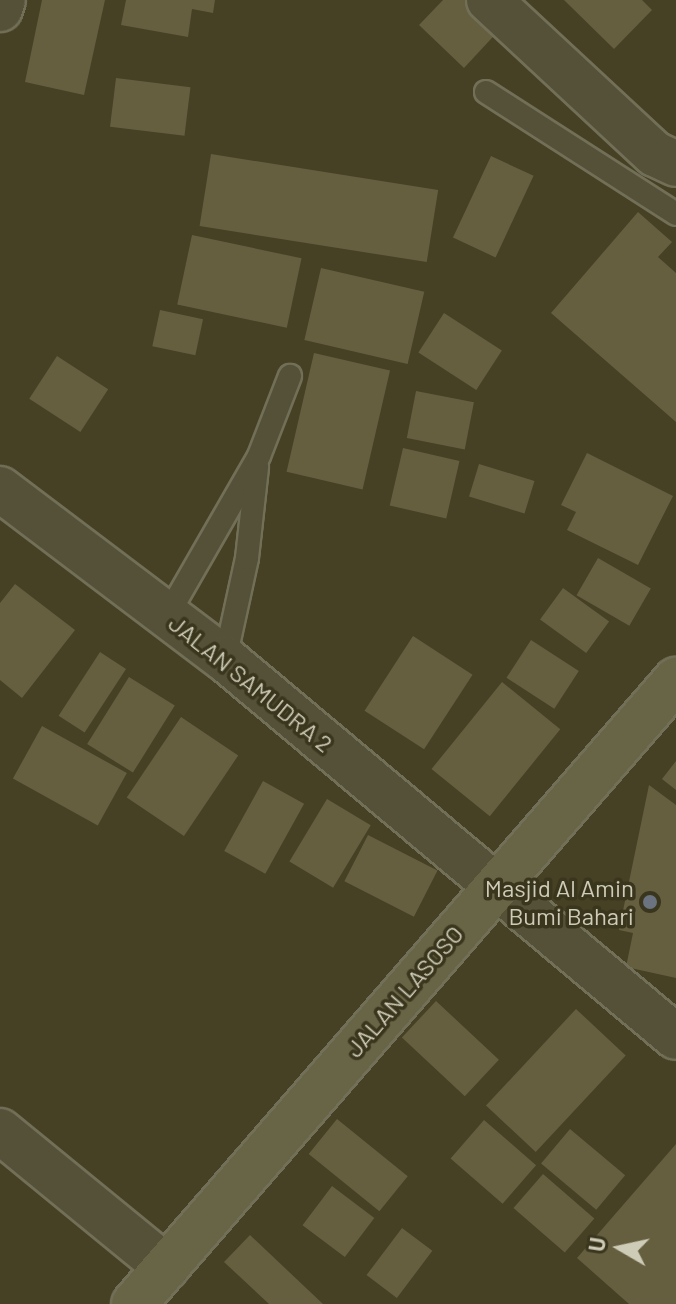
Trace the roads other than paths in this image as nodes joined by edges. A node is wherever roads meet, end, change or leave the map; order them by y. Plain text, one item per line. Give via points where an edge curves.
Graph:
1 (3, 0) edge
2 (489, 0) edge
3 (0, 9) edge
4 (486, 92) dead end
5 (676, 164) edge
6 (676, 214) edge
7 (290, 376) dead end
8 (259, 456) junction
9 (0, 489) edge
10 (167, 616) junction
11 (225, 659) junction
12 (676, 680) edge
13 (496, 883) junction
14 (676, 1037) edge
15 (0, 1131) edge
16 (166, 1267) junction
17 (134, 1304) edge

1 - 3 street
2 - 5 street via 655,154
4 - 6 lane
7 - 8 lane
8 - 10 lane
8 - 11 lane via 247,558
9 - 10 street, JALAN SAMUDRA 2
10 - 11 street, JALAN SAMUDRA 2
11 - 13 street, JALAN SAMUDRA 2
12 - 13 street, JALAN LASOSO
13 - 14 street, JALAN SAMUDRA 2
13 - 16 street, JALAN LASOSO
15 - 16 street
16 - 17 street, JALAN LASOSO

